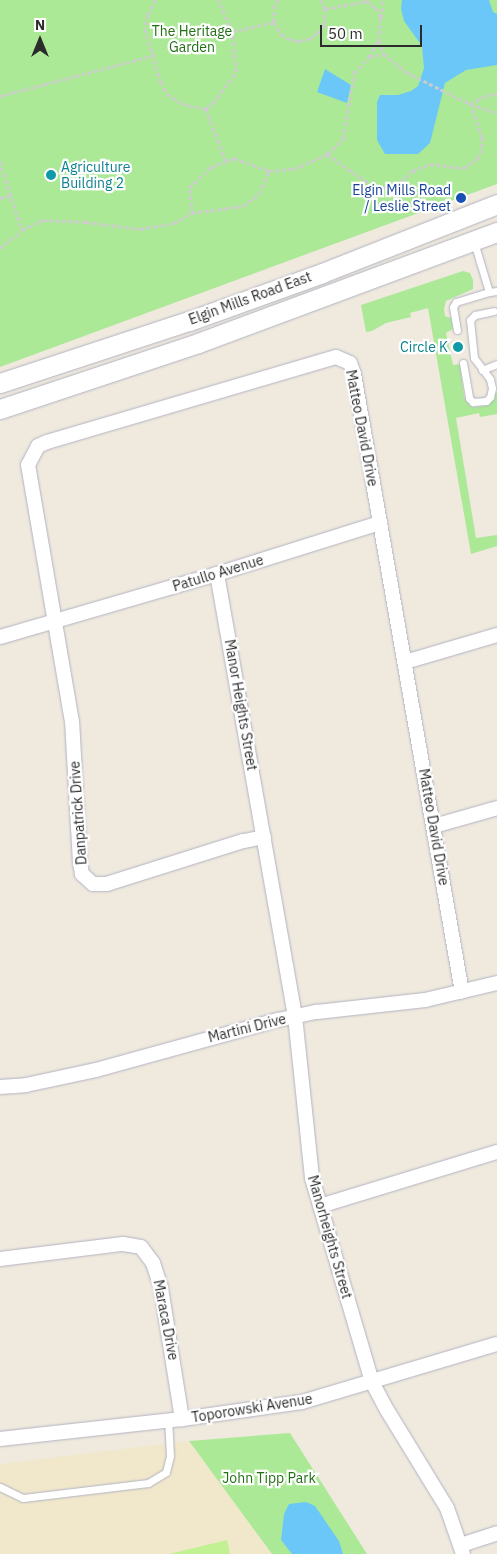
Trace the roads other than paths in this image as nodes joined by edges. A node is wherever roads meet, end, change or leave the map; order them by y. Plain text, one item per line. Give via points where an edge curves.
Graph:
1 (497, 204) edge
2 (497, 232) edge
3 (474, 241) junction
4 (493, 292) edge
5 (494, 311) dead end
6 (457, 330) dead end
7 (463, 363) dead end
8 (497, 364) edge
9 (482, 370) junction
10 (0, 383) edge
11 (0, 410) edge
12 (380, 523) junction
13 (217, 574) junction
14 (56, 620) junction
15 (497, 635) edge
16 (0, 637) edge
17 (405, 662) junction
18 (497, 808) edge
19 (434, 826) junction
20 (264, 837) junction
21 (497, 983) edge
22 (462, 992) junction
23 (295, 1016) junction
24 (0, 1087) edge
25 (497, 1152) edge
26 (320, 1206) junction
27 (0, 1259) edge
28 (497, 1344) edge
29 (372, 1382) junction
30 (182, 1419) junction
31 (168, 1420) junction
32 (0, 1439) edge
33 (0, 1488) edge
34 (497, 1533) edge
35 (462, 1550) edge

1 - 10 main road, Elgin Mills Road East via 189,321
2 - 3 main road, Elgin Mills Road East
3 - 4 lane
3 - 11 main road, Elgin Mills Road East via 198,343
4 - 6 lane via 456,302 453,307
5 - 9 lane via 475,315 470,320 474,358
7 - 9 lane via 469,398 473,402 481,403 490,397 490,379
8 - 9 lane
12 - 13 street, Patullo Avenue
12 - 14 street, Matteo David Drive via 353,368 344,359 336,357 56,439 38,446 28,465
12 - 17 street, Matteo David Drive
13 - 14 street, Patullo Avenue
13 - 20 street, Manor Heights Street
14 - 16 street, Patullo Avenue
14 - 20 street, Danpatrick Drive via 72,722 80,863 85,878 93,884 107,884
15 - 17 street
17 - 19 street, Matteo David Drive
18 - 19 street
19 - 22 street, Matteo David Drive
20 - 23 street, Manorheights Street
21 - 22 street, Martini Drive
22 - 23 street, Martini Drive via 425,1000
23 - 24 street, Martini Drive via 96,1070 26,1085
23 - 26 street, Manorheights Street via 312,1178
25 - 26 street
26 - 29 street, Manorheights Street
27 - 30 street, Maraca Drive via 123,1244 141,1247 153,1263 161,1288
28 - 29 street, Toporowski Avenue
29 - 30 street, Toporowski Avenue via 302,1402
29 - 35 street, Manorheights Street via 447,1508
30 - 31 street, Toporowski Avenue
31 - 32 street, Toporowski Avenue
31 - 33 lane via 170,1456 166,1472 148,1483 23,1498
34 - 35 street

